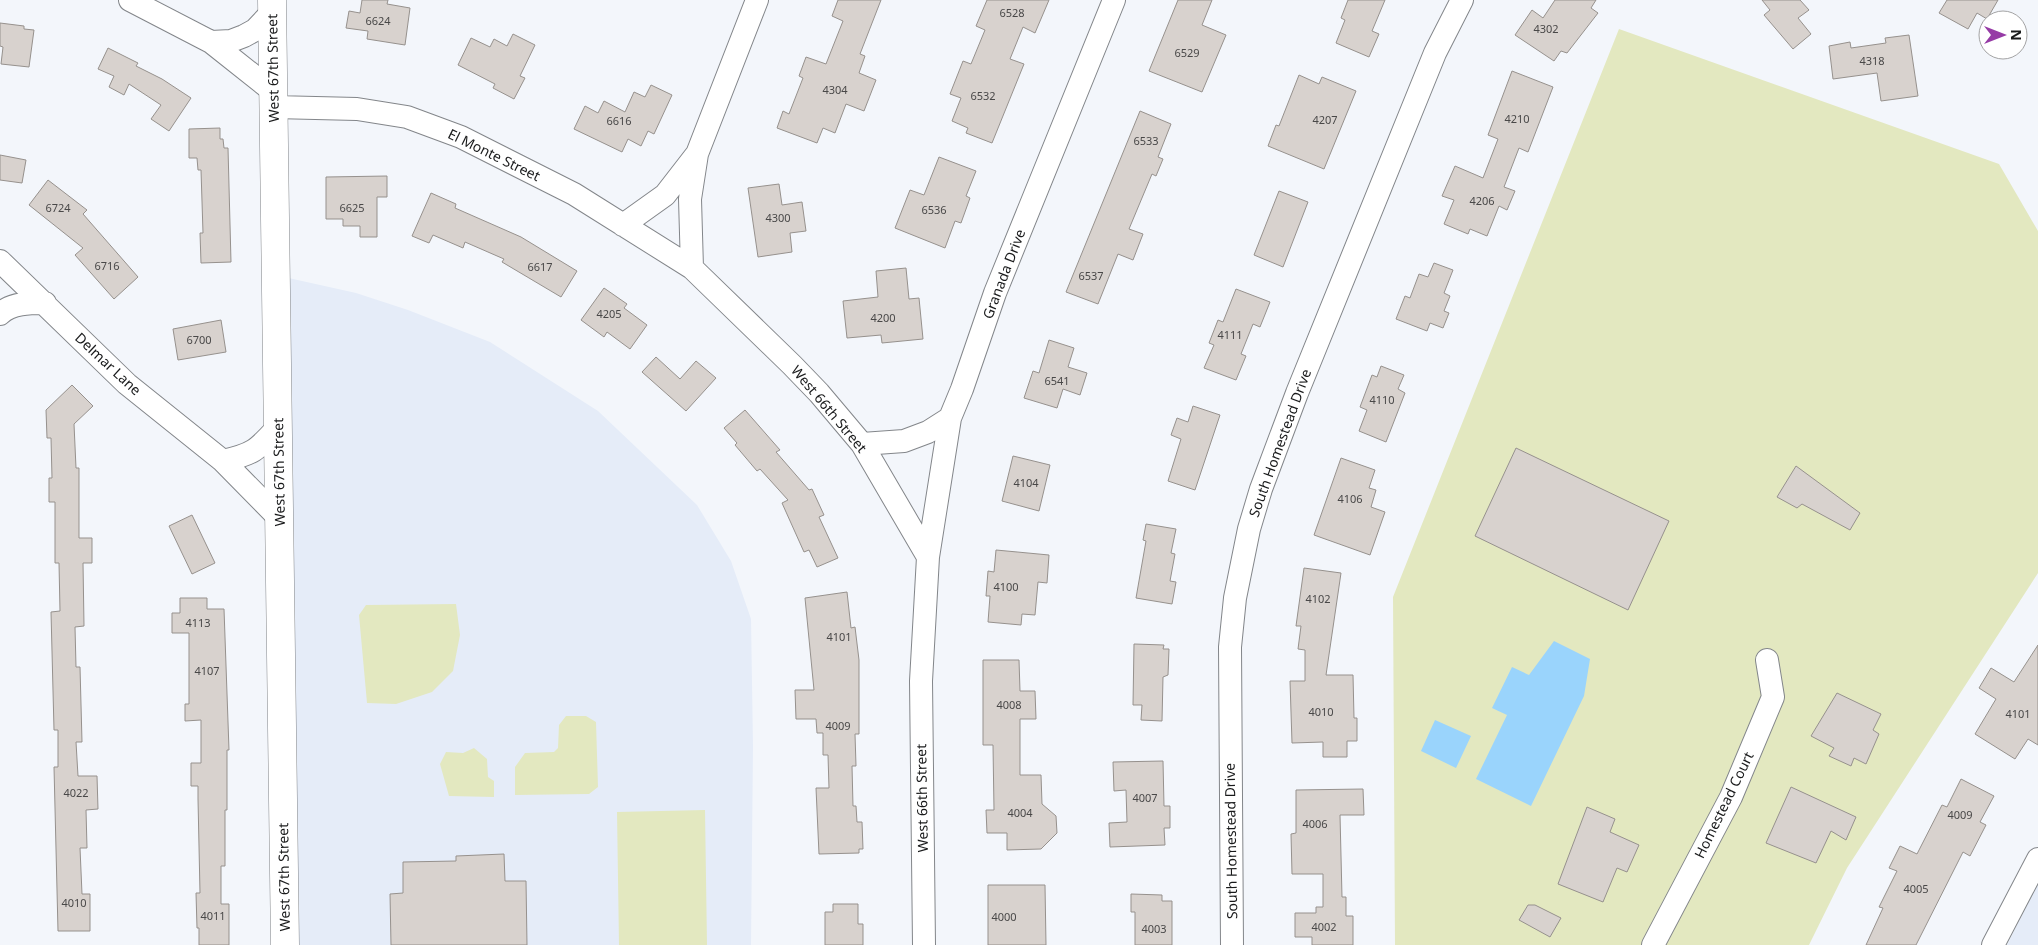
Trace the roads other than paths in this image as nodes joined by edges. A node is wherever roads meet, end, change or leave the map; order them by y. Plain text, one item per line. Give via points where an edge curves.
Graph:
1 (130, 0) edge
2 (757, 0) edge
3 (1114, 0) edge
4 (1462, 0) edge
5 (272, 6) edge
6 (212, 42) junction
7 (274, 100) junction
8 (697, 154) junction
9 (623, 225) junction
10 (0, 261) edge
11 (692, 268) junction
12 (45, 303) junction
13 (0, 314) edge
14 (950, 418) junction
15 (278, 427) junction
16 (862, 444) junction
17 (223, 462) junction
18 (279, 518) junction
19 (928, 557) junction
20 (1767, 660) dead end
21 (2038, 859) edge
22 (285, 945) edge
23 (924, 945) edge
24 (1232, 945) edge
25 (1653, 945) edge
26 (1993, 945) edge

1 - 6 street
2 - 8 street
3 - 14 street, Granada Drive via 995,293
4 - 24 street, South Homestead Drive via 1435,53 1297,393 1249,529 1235,598 1230,648
5 - 6 street via 255,30 231,41
5 - 7 street, West 67th Street
6 - 7 street
7 - 9 street, El Monte Street via 407,117 461,137 574,194
7 - 15 street, West 67th Street
8 - 9 street via 665,195
8 - 11 street via 690,199
9 - 11 street, El Monte Street
10 - 12 street, Delmar Lane
11 - 16 street, West 66th Street via 799,372
12 - 13 street via 27,303
12 - 17 street, Delmar Lane via 127,384
14 - 16 street via 928,432 904,441
14 - 19 street, Granada Drive
15 - 17 street via 258,449
15 - 18 street, West 67th Street
16 - 19 street, West 66th Street
17 - 18 street, Delmar Lane
18 - 22 street, West 67th Street
19 - 23 street, West 66th Street via 921,681
20 - 25 street, Homestead Court via 1774,697 1731,797
21 - 26 street

